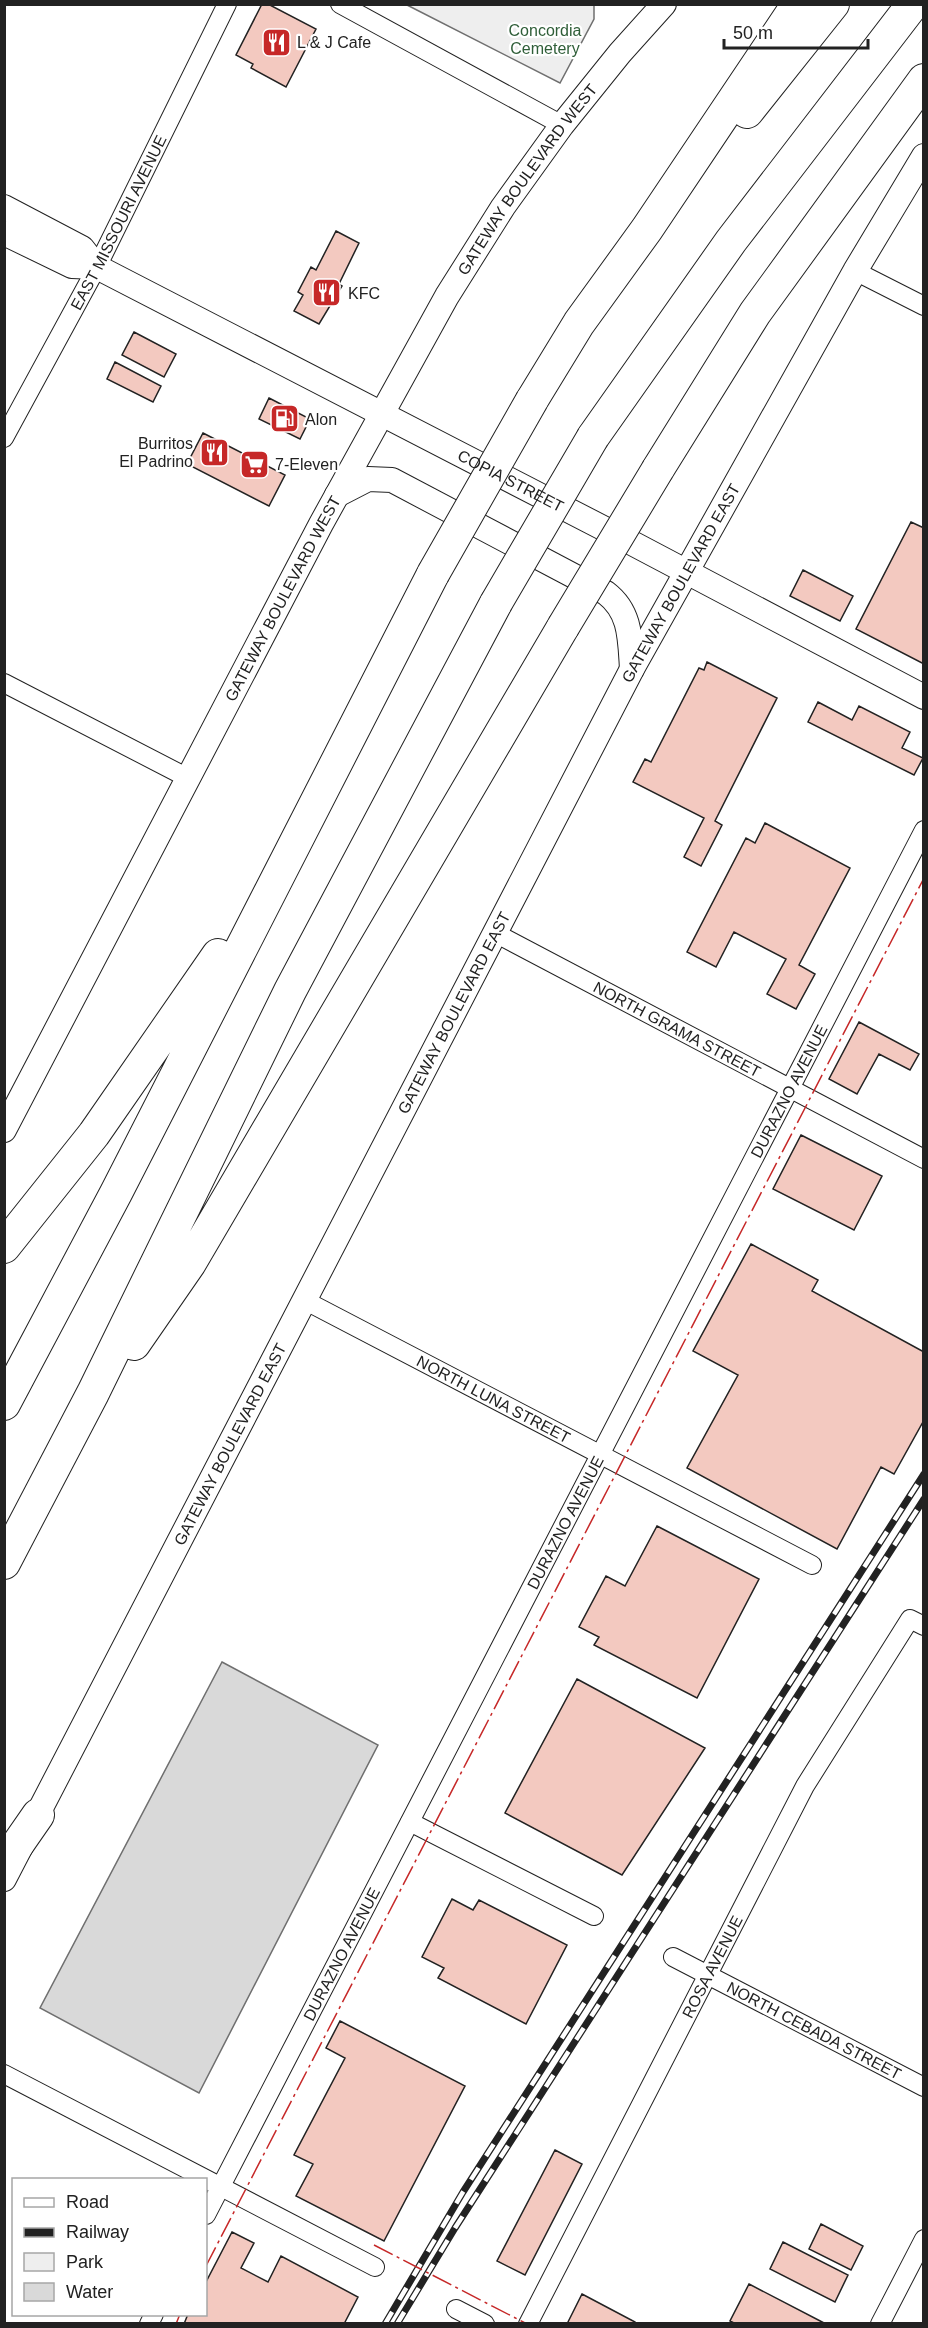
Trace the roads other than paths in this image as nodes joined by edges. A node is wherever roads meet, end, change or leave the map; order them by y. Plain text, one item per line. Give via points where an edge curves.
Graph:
1 (227, 4) edge
2 (340, 4) edge
3 (664, 4) edge
4 (798, 4) edge
5 (833, 4) edge
6 (913, 4) edge
7 (924, 80) edge
8 (562, 125) junction
9 (924, 156) edge
10 (4, 207) edge
11 (647, 229) junction
12 (4, 233) edge
13 (96, 267) junction
14 (855, 271) junction
15 (924, 306) edge
16 (382, 416) junction
17 (4, 438) edge
18 (337, 495) junction
19 (685, 571) junction
20 (632, 669) junction
21 (4, 683) edge
22 (924, 697) edge
23 (190, 779) junction
24 (315, 803) junction
25 (924, 830) edge
26 (495, 933) junction
27 (790, 1089) junction
28 (4, 1131) edge
29 (924, 1159) edge
30 (4, 1247) edge
31 (304, 1300) junction
32 (93, 1393) junction
33 (4, 1404) edge
34 (599, 1455) junction
35 (4, 1563) edge
36 (812, 1565) dead end
37 (917, 1622) edge
38 (38, 1815) junction
39 (410, 1822) junction
40 (4, 1864) edge
41 (4, 1879) edge
42 (594, 1916) dead end
43 (673, 1958) dead end
44 (707, 1976) junction
45 (4, 2074) edge
46 (924, 2086) edge
47 (203, 2178) edge
48 (207, 2180) edge
49 (220, 2187) junction
50 (207, 2213) edge
51 (924, 2239) edge
52 (375, 2267) dead end
53 (456, 2309) dead end
54 (484, 2324) edge
55 (528, 2324) edge
56 (880, 2324) edge

1 - 13 street, EAST MISSOURI AVENUE
2 - 8 street
3 - 8 main road, GATEWAY BOULEVARD WEST
4 - 11 highway
5 - 11 highway via 765,91
6 - 32 highway, bridge via 731,241 593,437 496,603 290,991
7 - 32 highway, bridge via 792,261 704,392 190,1263 142,1334
8 - 16 main road, GATEWAY BOULEVARD WEST via 480,242
9 - 14 main road, GATEWAY BOULEVARD EAST
10 - 13 main road, COPIA STREET via 82,248
11 - 24 highway, bridge via 579,323 532,400 433,574
12 - 13 main road, COPIA STREET via 72,266
13 - 16 main road, COPIA STREET
13 - 17 street, EAST MISSOURI AVENUE
14 - 15 street
14 - 19 main road, GATEWAY BOULEVARD EAST
16 - 18 main road, GATEWAY BOULEVARD WEST
16 - 19 main road, COPIA STREET
18 - 20 main road via 368,479 392,480 606,592 626,617
18 - 23 main road, GATEWAY BOULEVARD WEST
19 - 20 main road, GATEWAY BOULEVARD EAST
19 - 22 main road, COPIA STREET
20 - 26 main road, GATEWAY BOULEVARD EAST
21 - 23 street
23 - 28 main road, GATEWAY BOULEVARD WEST
24 - 30 highway via 178,1014 94,1134
24 - 33 highway
25 - 27 street, DURAZNO AVENUE
26 - 27 street, NORTH GRAMA STREET
26 - 31 main road, GATEWAY BOULEVARD EAST
27 - 29 street, NORTH GRAMA STREET
27 - 34 street, DURAZNO AVENUE
31 - 34 street, NORTH LUNA STREET
31 - 38 main road, GATEWAY BOULEVARD EAST
32 - 35 highway
34 - 36 street, NORTH LUNA STREET
34 - 39 street, DURAZNO AVENUE
37 - 44 street, ROSA AVENUE via 805,1786
38 - 40 highway
38 - 41 main road, GATEWAY BOULEVARD EAST
39 - 42 street
39 - 49 street, DURAZNO AVENUE
43 - 44 street, NORTH CEBADA STREET
44 - 46 street, NORTH CEBADA STREET
44 - 55 street, ROSA AVENUE
45 - 47 street
48 - 49 street
49 - 50 street, DURAZNO AVENUE
49 - 52 street
51 - 56 street
53 - 54 street

